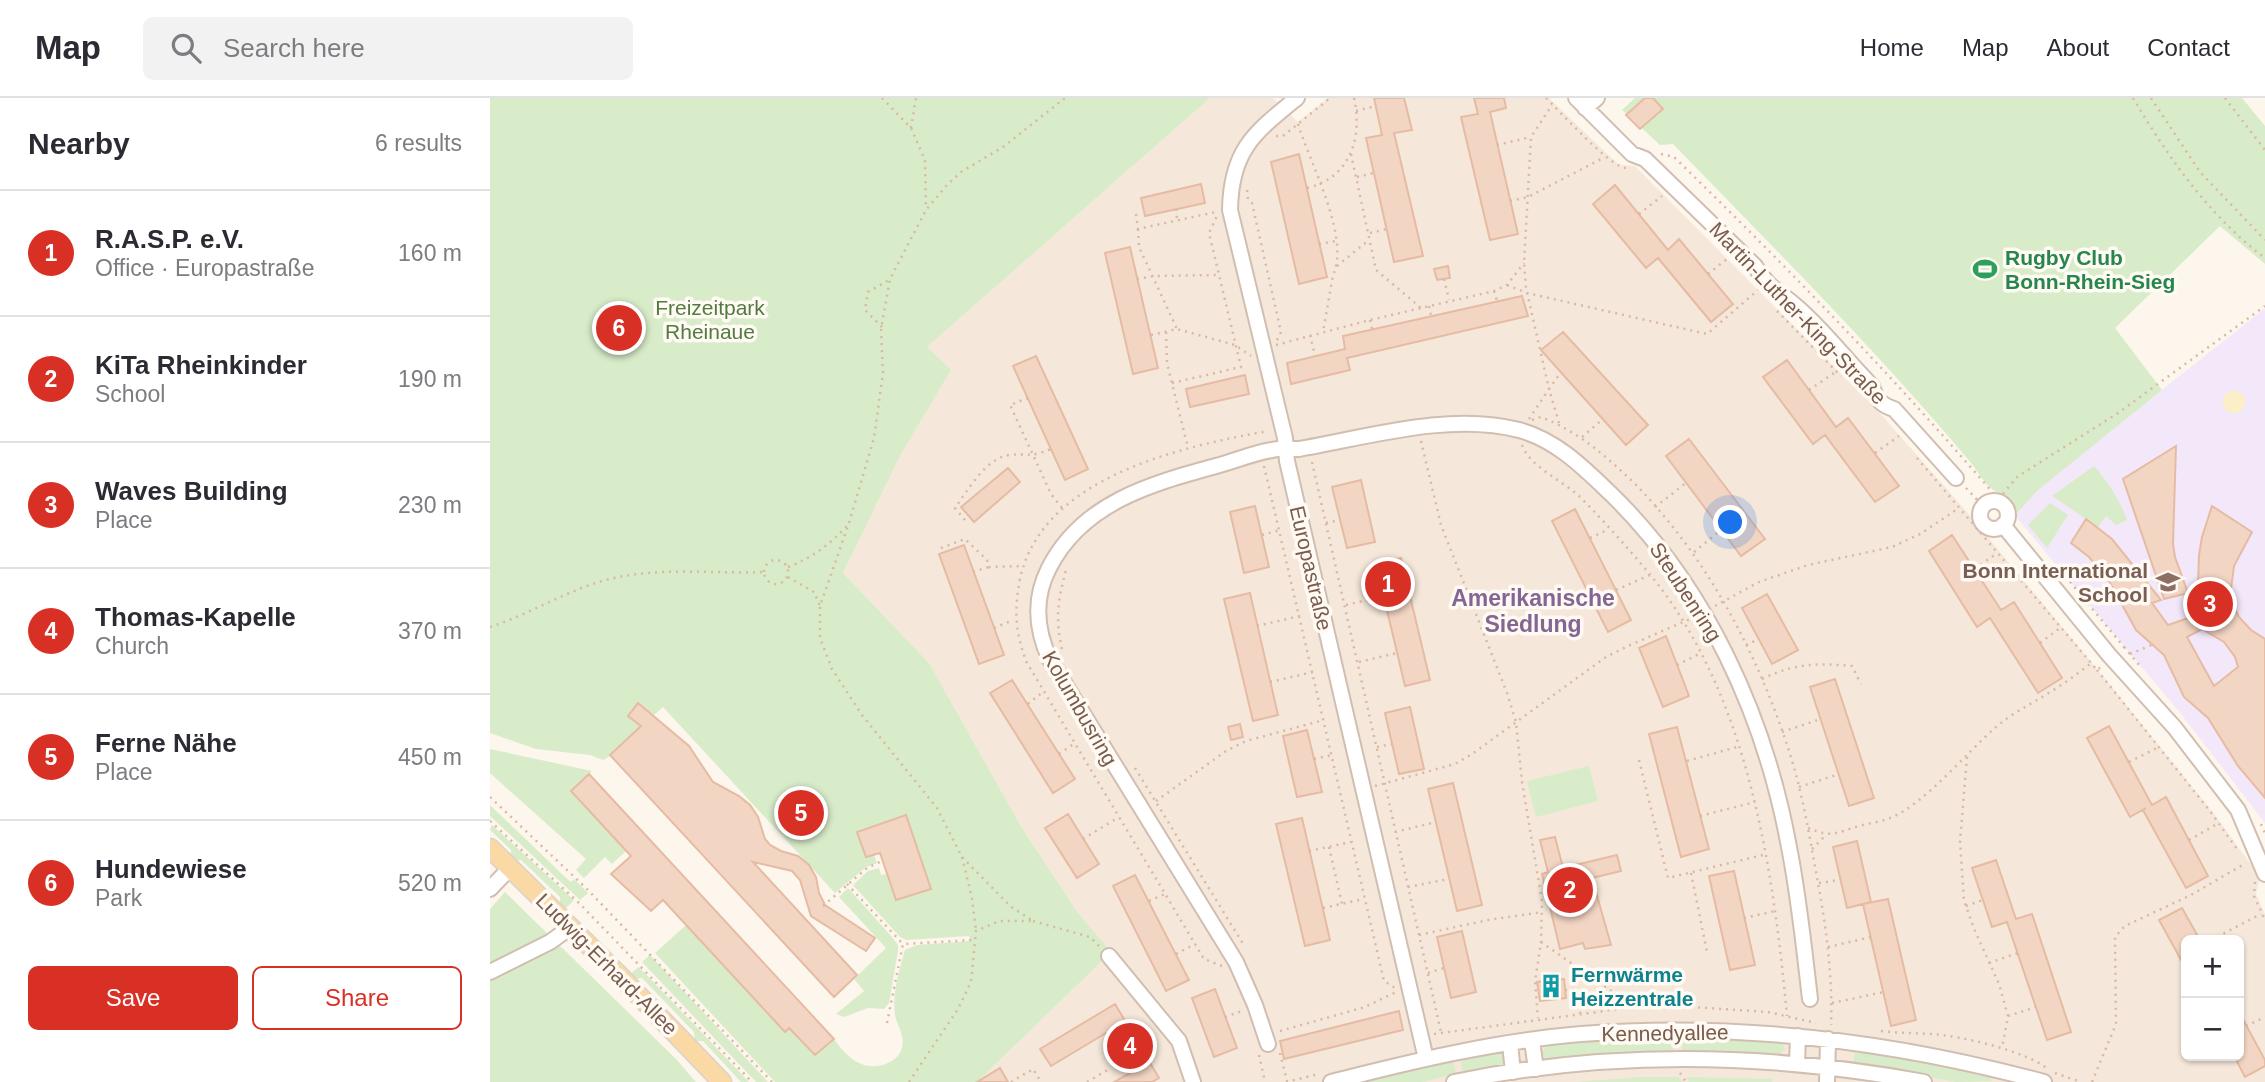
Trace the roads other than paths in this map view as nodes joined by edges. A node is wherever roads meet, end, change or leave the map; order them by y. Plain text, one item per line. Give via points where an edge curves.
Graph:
1 (1297, 98) edge
2 (1597, 98) edge
3 (1581, 103) edge
4 (1286, 449) junction
5 (1956, 478) road end
6 (1983, 506) road end
7 (490, 848) edge
8 (510, 867) junction
9 (2257, 873) edge
10 (490, 889) edge
11 (571, 927) junction
12 (1109, 956) road end
13 (490, 972) edge
14 (1810, 999) dead end
15 (1798, 1036) junction
16 (1828, 1039) junction
17 (1532, 1041) junction
18 (1269, 1042) road end
19 (1510, 1044) junction
20 (1426, 1059) junction
21 (1797, 1064) junction
22 (1826, 1066) junction
23 (1526, 1073) edge
24 (2005, 1077) edge
25 (722, 1082) edge
26 (1193, 1082) edge
27 (1331, 1082) edge
28 (1454, 1082) edge
29 (1827, 1082) edge
30 (1924, 1082) edge
31 (2044, 1082) edge

1 - 4 street, Europastraße via 1247,144 1231,184 1230,200
2 - 3 street
3 - 5 street, Martin-Luther-King-Straße via 1755,266 1777,294 1797,307 1872,386 1883,406 1894,409
4 - 14 street, Steubenring via 1455,423 1518,430 1544,439 1581,465 1632,515 1670,561 1741,686 1789,845
4 - 18 street, Kolumbusring via 1157,484 1088,518 1054,559 1042,585 1038,613 1050,660 1236,962
4 - 20 street, Europastraße
6 - 9 street via 1992,501 2004,506 2003,525 2175,728 2238,810
7 - 8 main road, Ludwig-Erhard-Allee
8 - 10 street
8 - 11 main road, Ludwig-Erhard-Allee
11 - 13 street
11 - 25 main road, Ludwig-Erhard-Allee
12 - 26 street via 1179,1041
15 - 16 street, Kennedyallee
15 - 17 street, Kennedyallee via 1705,1030
15 - 21 street
16 - 22 street
16 - 24 street, Kennedyallee via 1894,1048
17 - 19 street, Kennedyallee
17 - 23 street
19 - 20 street, Kennedyallee
19 - 23 street
20 - 27 street, Kennedyallee
21 - 22 street, Kennedyallee
21 - 23 street, Kennedyallee via 1741,1059 1643,1060
22 - 29 street
22 - 30 street, Kennedyallee
23 - 28 street, Kennedyallee
24 - 31 street, Kennedyallee

